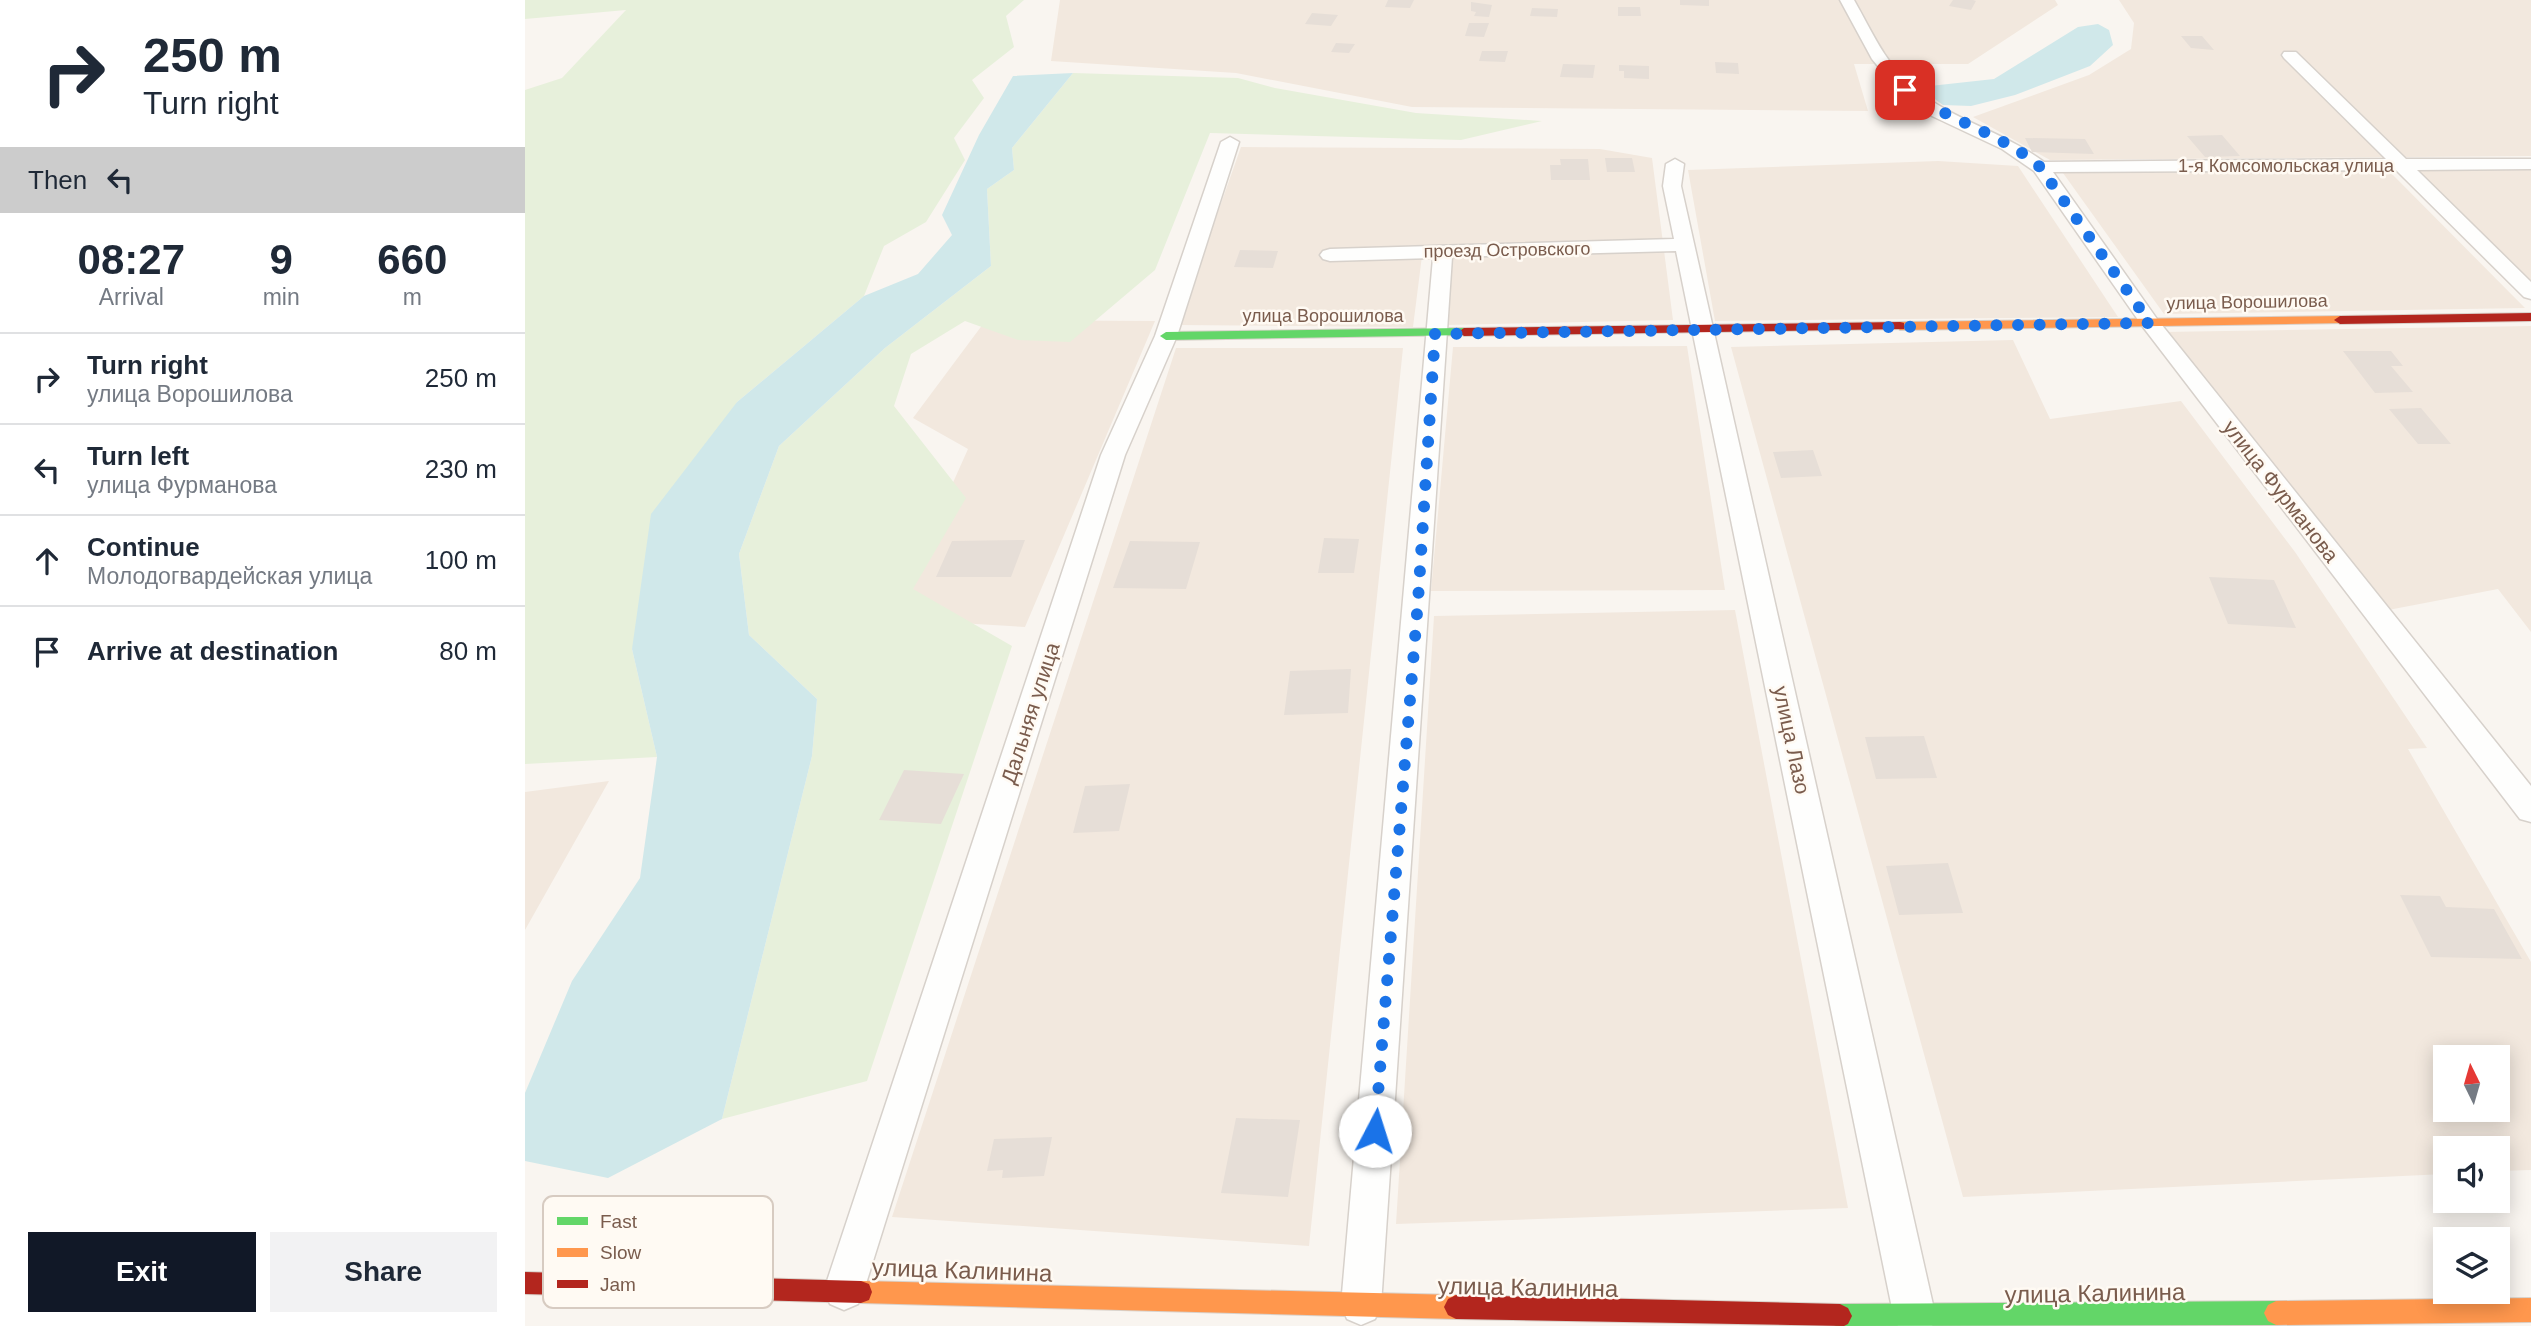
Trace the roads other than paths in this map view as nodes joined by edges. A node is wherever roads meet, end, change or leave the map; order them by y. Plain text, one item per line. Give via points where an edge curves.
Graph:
1 (1847, 0) edge
2 (2290, 55) dead end
3 (1230, 142) dead end
4 (1675, 163) dead end
5 (2531, 164) edge
6 (2402, 166) junction
7 (2040, 167) junction
8 (1684, 245) junction
9 (1443, 251) junction
10 (1330, 255) dead end
11 (2531, 293) edge
12 (2531, 317) edge
13 (2150, 323) junction
14 (1703, 331) junction
15 (1435, 334) junction
16 (1165, 336) junction
17 (2531, 809) edge
18 (525, 1283) edge
19 (543, 1283) edge
20 (773, 1288) edge
21 (844, 1290) junction
22 (2531, 1310) edge
23 (1336, 1312) edge
24 (1915, 1318) junction
25 (1869, 1321) edge

1 - 7 street via 1878,56 1905,90
2 - 6 street
3 - 16 street, Дальняя улица
4 - 8 street, улица Лазо via 1672,186
5 - 6 street, 1-я Комсомольская улица
6 - 7 street, 1-я Комсомольская улица
6 - 11 street
7 - 13 street, улица Фурманова
8 - 9 street, проезд Островского
8 - 14 street, улица Лазо
9 - 10 street, проезд Островского
9 - 15 street
12 - 13 street, улица Ворошилова
13 - 14 street, улица Ворошилова
13 - 17 street, улица Фурманова
14 - 15 street, улица Ворошилова
14 - 24 street, улица Лазо
15 - 16 street, улица Ворошилова
15 - 23 street via 1418,601
16 - 21 street, Дальняя улица via 1113,454
18 - 19 street, улица Калинина
20 - 21 street, улица Калинина
21 - 23 street, улица Калинина
22 - 24 street, улица Калинина
23 - 25 street, улица Калинина
24 - 25 street, улица Калинина

